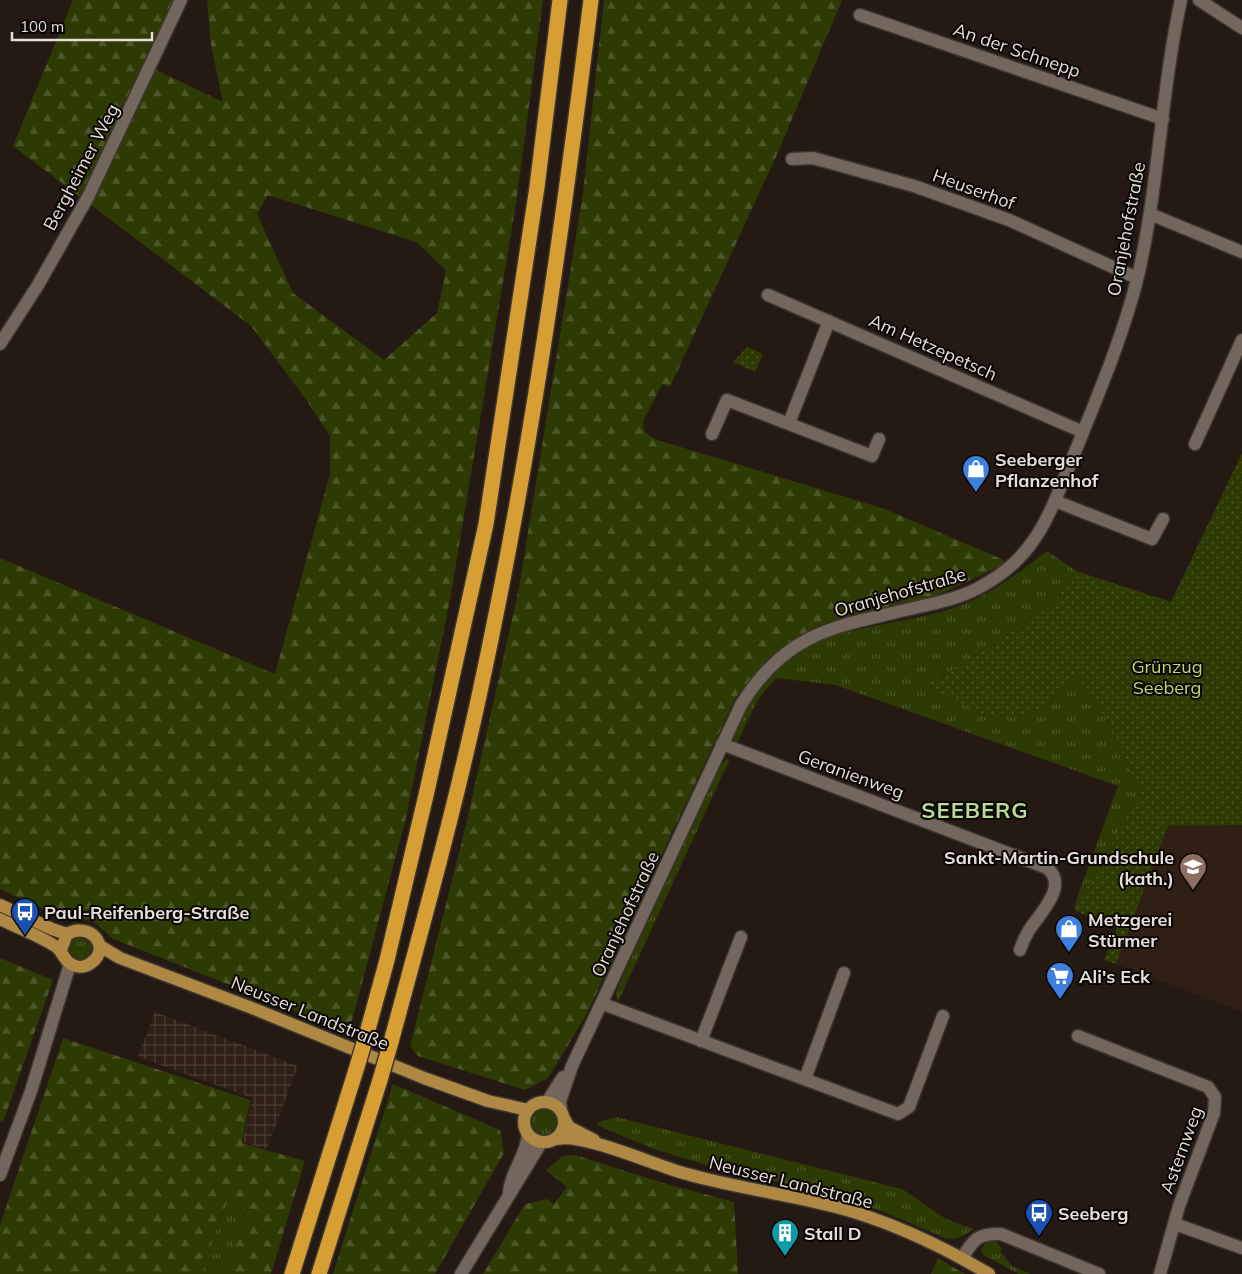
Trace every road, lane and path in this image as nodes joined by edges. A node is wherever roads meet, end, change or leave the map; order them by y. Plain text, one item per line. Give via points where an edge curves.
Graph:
1 (181, 0) edge
2 (560, 0) edge
3 (591, 0) edge
4 (1181, 0) edge
5 (1199, 0) edge
6 (860, 15) dead end
7 (1242, 28) edge
8 (1163, 119) junction
9 (792, 159) dead end
10 (1150, 214) junction
11 (1242, 252) edge
12 (1137, 278) junction
13 (768, 295) dead end
14 (829, 321) junction
15 (1242, 340) edge
16 (0, 344) edge
17 (788, 423) junction
18 (1083, 432) junction
19 (712, 434) dead end
20 (879, 439) dead end
21 (1195, 444) dead end
22 (1056, 501) junction
23 (1163, 518) dead end
24 (722, 744) junction
25 (0, 905) edge
26 (0, 919) edge
27 (67, 934) junction
28 (741, 937) dead end
29 (100, 946) junction
30 (61, 950) junction
31 (1020, 950) dead end
32 (120, 958) junction
33 (95, 959) junction
34 (74, 965) junction
35 (844, 974) dead end
36 (603, 1004) junction
37 (943, 1016) dead end
38 (1078, 1036) dead end
39 (701, 1041) junction
40 (572, 1066) junction
41 (805, 1079) junction
42 (488, 1101) junction
43 (547, 1102) junction
44 (528, 1110) junction
45 (563, 1115) junction
46 (526, 1130) junction
47 (556, 1138) junction
48 (541, 1142) junction
49 (607, 1147) junction
50 (0, 1175) edge
51 (509, 1192) junction
52 (1175, 1224) junction
53 (1242, 1248) edge
54 (962, 1258) junction
55 (292, 1274) edge
56 (319, 1274) edge
57 (461, 1274) edge
58 (989, 1274) edge
59 (1099, 1274) edge
60 (1160, 1274) edge

1 - 16 street, Bergheimer Weg via 88,197
2 - 55 highway, bridge via 537,187 486,524 387,960
3 - 56 highway, bridge via 568,189 516,509 479,697 391,1042
4 - 8 street, Oranjehofstraße
5 - 7 street
6 - 8 street, An der Schnepp
8 - 10 street, Oranjehofstraße
9 - 12 street, Heuserhof via 813,158 914,186 1009,220
10 - 11 street
10 - 12 street, Oranjehofstraße
12 - 18 street, Oranjehofstraße
13 - 14 street, Am Hetzepetsch
14 - 17 street
14 - 18 street, Am Hetzepetsch
15 - 21 street
17 - 19 street via 727,400
17 - 20 street via 872,456
18 - 22 street, Oranjehofstraße
22 - 23 street via 1152,540
22 - 24 street, Oranjehofstraße via 1033,543 1011,567 986,584 944,601 824,631 796,645 751,689
24 - 31 street, Geranienweg via 1047,868 1054,876 1054,890
24 - 36 street, Oranjehofstraße
25 - 27 main road, Neusser Landstraße
26 - 30 main road
27 - 29 main road, Neusser Landstraße via 85,930 95,937
27 - 30 main road
28 - 39 street
29 - 32 main road, Neusser Landstraße
29 - 33 main road
30 - 34 main road
32 - 33 main road, Neusser Landstraße
32 - 42 main road, Neusser Landstraße
33 - 34 main road, Neusser Landstraße via 85,966
34 - 50 street via 57,1000 31,1091
35 - 41 street
36 - 39 street
36 - 40 street, Oranjehofstraße
37 - 41 street via 909,1107 903,1112 898,1114
38 - 52 street, Asternweg via 1208,1087 1213,1093 1216,1107
39 - 41 street
40 - 43 street, Oranjehofstraße
40 - 45 street, Oranjehofstraße via 560,1101
42 - 44 main road, Neusser Landstraße
42 - 46 main road, Neusser Landstraße
43 - 44 main road via 537,1103
43 - 45 main road
44 - 46 main road
45 - 47 main road via 563,1130
45 - 49 main road, Neusser Landstraße via 569,1127
46 - 48 main road
46 - 51 street via 528,1144 510,1179
47 - 48 main road
47 - 49 main road, Neusser Landstraße via 566,1137
48 - 51 street via 518,1183
49 - 54 main road, Neusser Landstraße via 689,1175 837,1207 884,1223
51 - 57 street
52 - 53 street
52 - 60 street, Asternweg
54 - 58 main road, Neusser Landstraße
54 - 59 street via 976,1238 985,1233 1001,1234

